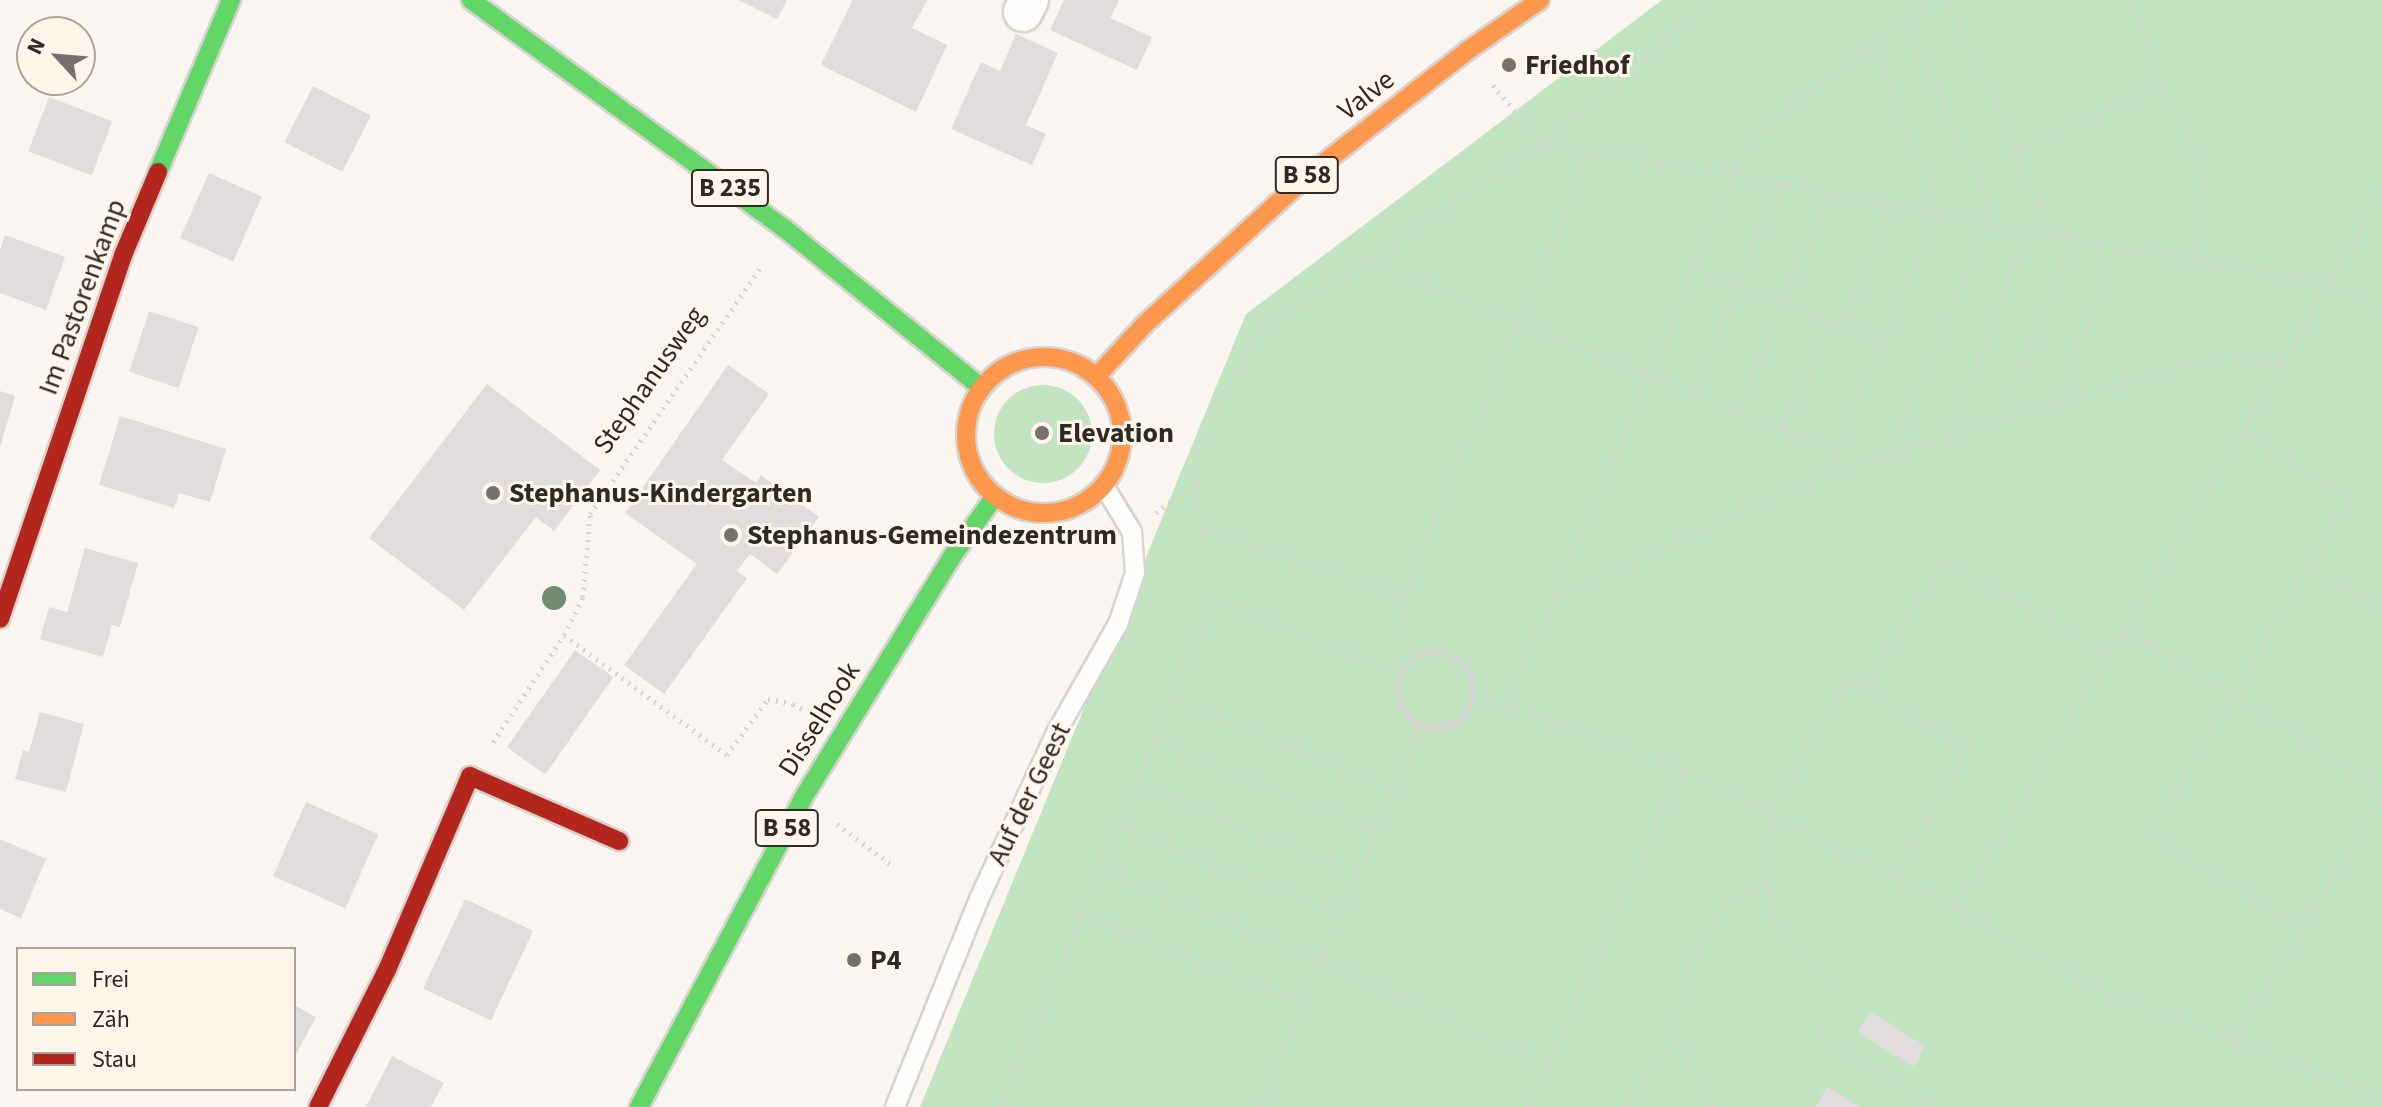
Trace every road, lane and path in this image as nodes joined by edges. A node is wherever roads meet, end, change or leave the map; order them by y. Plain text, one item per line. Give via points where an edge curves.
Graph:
1 (231, 0) edge
2 (471, 0) edge
3 (1540, 0) edge
4 (1715, 0) edge
5 (1928, 0) edge
6 (1948, 0) edge
7 (2129, 0) edge
8 (1905, 18) junction
9 (1870, 45) junction
10 (2162, 84) junction
11 (1495, 87) dead end
12 (1542, 144) junction
13 (1591, 152) junction
14 (2016, 152) junction
15 (1735, 174) junction
16 (1781, 183) junction
17 (2382, 188) edge
18 (1828, 192) junction
19 (1894, 204) junction
20 (1937, 213) junction
21 (1986, 222) junction
22 (785, 229) junction
23 (2031, 230) junction
24 (2052, 235) junction
25 (2075, 239) junction
26 (2118, 247) junction
27 (1366, 261) junction
28 (2195, 262) junction
29 (1695, 266) junction
30 (1739, 283) junction
31 (2330, 283) junction
32 (1784, 302) junction
33 (2382, 313) edge
34 (1830, 320) junction
35 (1519, 322) junction
36 (1845, 326) junction
37 (1883, 342) junction
38 (2281, 364) junction
39 (1648, 375) junction
40 (1097, 376) junction
41 (981, 387) junction
42 (1694, 394) junction
43 (2056, 403) junction
44 (1739, 412) junction
45 (2002, 419) junction
46 (1784, 430) junction
47 (2241, 431) junction
48 (1947, 436) junction
49 (1837, 452) junction
50 (1892, 453) junction
51 (1828, 473) junction
52 (1196, 482) junction
53 (1104, 486) junction
54 (995, 496) junction
55 (1132, 532) junction
56 (2310, 567) junction
57 (1403, 594) junction
58 (1552, 597) junction
59 (2382, 610) edge
60 (0, 619) edge
61 (2124, 629) junction
62 (564, 635) junction
63 (2108, 654) junction
64 (1411, 660) junction
65 (1399, 675) junction
66 (1865, 688) junction
67 (1473, 694) junction
68 (1172, 697) junction
69 (2234, 697) junction
70 (1507, 706) junction
71 (1420, 726) junction
72 (843, 733) junction
73 (1153, 740) junction
74 (1682, 769) junction
75 (470, 776) junction
76 (1135, 783) junction
77 (2382, 788) edge
78 (1393, 789) junction
79 (2382, 796) edge
80 (803, 798) junction
81 (1770, 813) junction
82 (1117, 826) junction
83 (1375, 830) junction
84 (619, 841) dead end
85 (893, 866) dead end
86 (1099, 868) junction
87 (1357, 873) junction
88 (1893, 876) junction
89 (1764, 883) junction
90 (1957, 909) junction
91 (1339, 913) junction
92 (1080, 914) junction
93 (2301, 929) junction
94 (1319, 960) junction
95 (1842, 985) dead end
96 (1302, 1003) junction
97 (1815, 1032) dead end
98 (2233, 1040) junction
99 (1678, 1043) junction
100 (1547, 1065) junction
101 (1917, 1095) junction
102 (2382, 1097) edge
103 (1002, 1104) edge
104 (318, 1107) edge
105 (639, 1107) edge
106 (895, 1107) edge
107 (1015, 1107) edge
108 (1260, 1107) edge
109 (1530, 1107) edge
110 (1626, 1107) edge
111 (1712, 1107) edge
112 (1910, 1107) edge
113 (1937, 1107) edge

1 - 60 main road, Im Pastorenkamp via 124,253
2 - 22 main road, B 235
3 - 40 main road, Valve / B 58 via 1307,176 1145,324
4 - 12 path
5 - 8 path
6 - 14 path
7 - 10 path
8 - 9 path
8 - 21 path via 1988,205
9 - 15 path via 1758,133
9 - 20 path via 1933,189
10 - 14 path
10 - 28 path via 2208,191
11 - 12 path
12 - 13 path
12 - 27 path
13 - 15 path
13 - 35 path
14 - 24 path
15 - 16 path
15 - 29 path
16 - 18 path
16 - 30 path
17 - 31 path
18 - 19 path
18 - 32 path
19 - 20 path
19 - 36 path
20 - 21 path
20 - 37 path
21 - 23 path
21 - 50 path
22 - 41 main road, B 235
22 - 62 path, Stephanusweg via 590,514 583,597
23 - 24 path
23 - 48 path
24 - 25 path
25 - 26 path
25 - 45 path
26 - 28 path
26 - 43 path
27 - 35 path
27 - 52 path via 1260,332 1201,431
28 - 31 path
29 - 30 path
29 - 39 path
30 - 32 path
30 - 42 path
31 - 33 path
31 - 38 path
32 - 34 path
32 - 44 path
34 - 36 path
34 - 46 path
35 - 39 path
35 - 57 path
36 - 37 path
37 - 49 path
38 - 43 path via 2239,357 2182,365
38 - 47 path
39 - 42 path
39 - 58 path
40 - 41 main road via 1075,362 1050,356 1024,359
40 - 53 main road via 1122,417 1117,465
41 - 54 main road via 968,421 969,457 978,478
42 - 44 path
43 - 45 path
44 - 46 path
45 - 48 path
46 - 49 path
47 - 56 path via 2350,498
47 - 61 path
48 - 50 path
49 - 51 path
50 - 51 path
51 - 58 path
52 - 55 path
52 - 57 path via 1202,530
53 - 54 main road via 1080,505 1051,513 1021,510
53 - 55 lane, Auf der Geest
54 - 72 main road, Disselhook / B 58
55 - 106 lane, Auf der Geest via 1135,573 1118,624 1056,733 979,899
56 - 59 path
56 - 69 path
57 - 64 path
58 - 70 path
61 - 63 path
61 - 69 path
62 - 72 path via 727,755 768,699 793,704
62 - 75 path, Stephanusweg
63 - 66 path via 1945,560
63 - 90 path
64 - 65 path
64 - 67 path via 1428,652 1447,653 1462,663 1472,679
65 - 68 path via 1214,597
65 - 71 path via 1397,695 1404,713
66 - 81 path via 1850,680
66 - 88 path via 1969,748
67 - 70 path
67 - 71 path via 1467,711 1454,723 1437,729
68 - 73 path
68 - 78 path
69 - 77 path
69 - 93 path via 2151,834
70 - 74 path
71 - 78 path
72 - 80 main road, Disselhook / B 58
73 - 76 path
73 - 83 path
74 - 81 path
74 - 100 path
75 - 84 main road
75 - 104 main road via 387,970
76 - 82 path
76 - 87 path
78 - 83 path
79 - 93 path
80 - 85 path
80 - 105 main road, Disselhook / B 58
81 - 88 path
81 - 89 path
82 - 86 path
82 - 91 path
83 - 87 path
86 - 92 path
86 - 94 path
87 - 91 path
88 - 90 path
89 - 95 path via 1785,933 1811,966
89 - 99 path via 1721,914 1698,946 1686,975
90 - 98 path via 2102,991
91 - 94 path
92 - 96 path
92 - 103 path
93 - 98 path
94 - 96 path
94 - 100 path
96 - 108 path
97 - 101 path
98 - 102 path
99 - 110 path via 1653,1064
99 - 111 path
100 - 109 path
101 - 112 path
101 - 113 path
103 - 107 path

